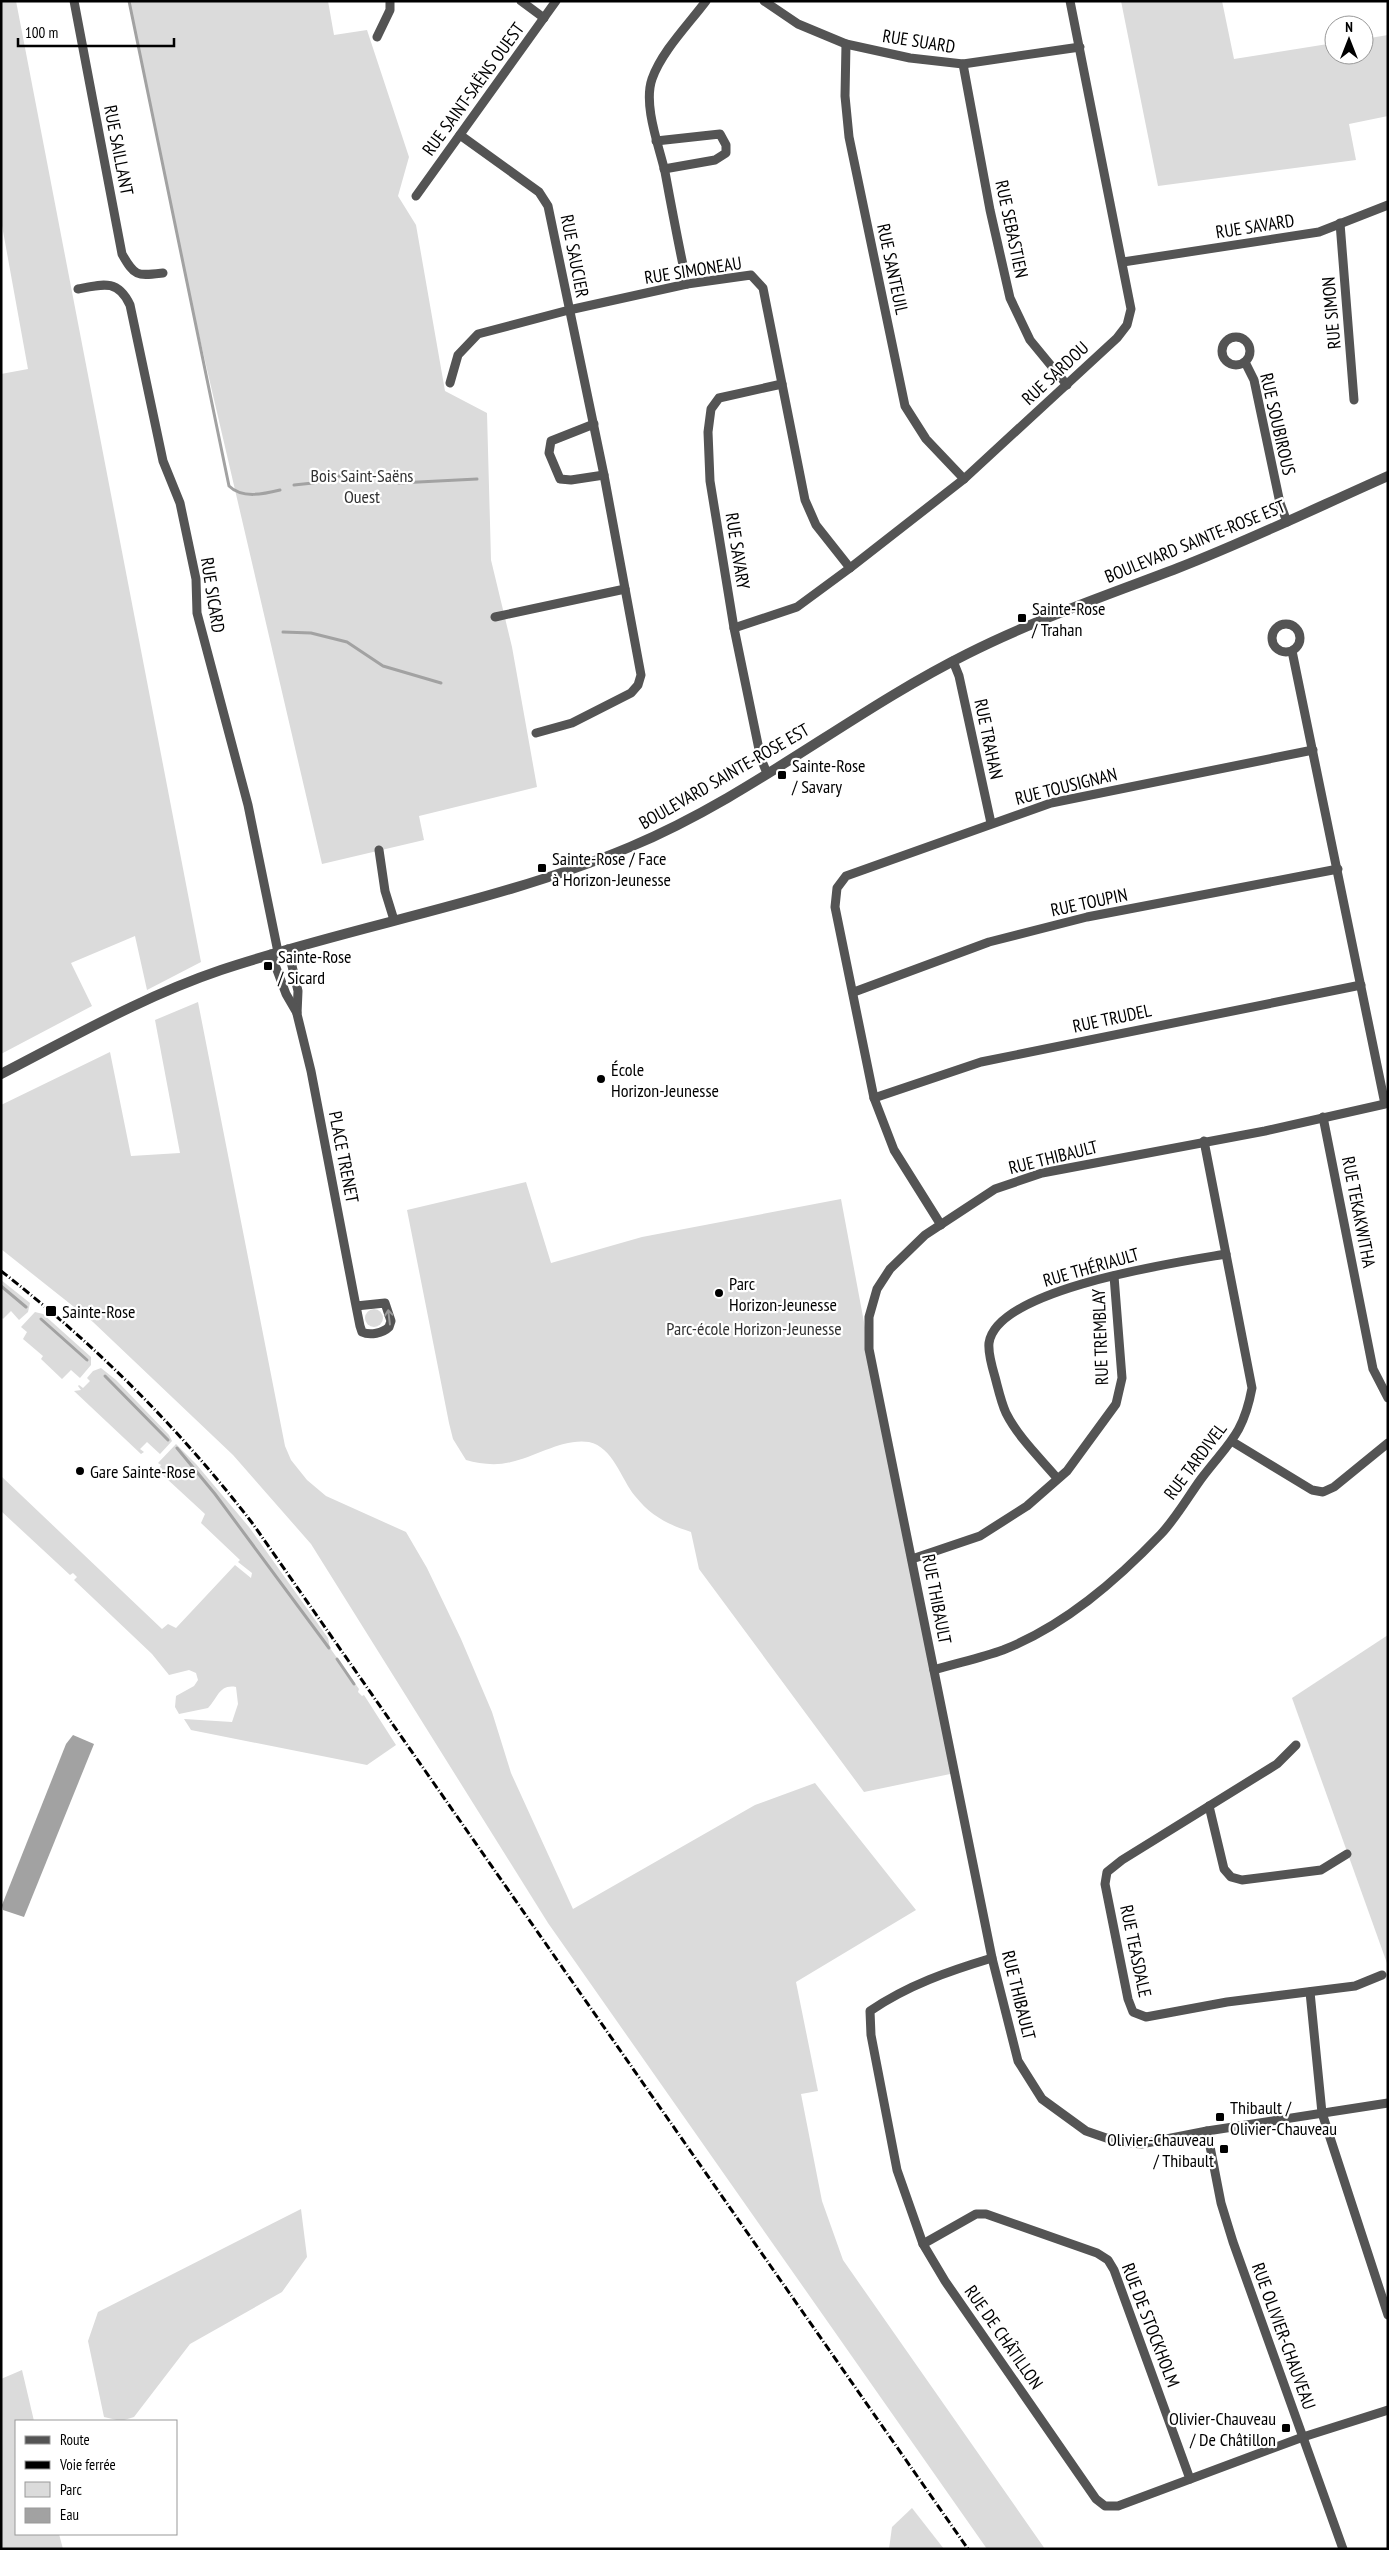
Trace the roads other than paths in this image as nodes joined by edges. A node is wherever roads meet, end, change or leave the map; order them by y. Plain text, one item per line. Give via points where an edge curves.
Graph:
1 (74, 1) edge
2 (390, 1) edge
3 (522, 1) edge
4 (556, 1) edge
5 (706, 1) edge
6 (764, 1) edge
7 (1070, 1) edge
8 (544, 18) junction
9 (377, 37) dead end
10 (846, 44) junction
11 (1080, 47) junction
12 (963, 64) junction
13 (460, 135) junction
14 (656, 141) junction
15 (664, 169) junction
16 (416, 196) dead end
17 (1388, 205) edge
18 (1340, 223) junction
19 (1123, 262) junction
20 (163, 273) dead end
21 (687, 284) junction
22 (78, 289) dead end
23 (569, 310) junction
24 (1245, 362) dead end
25 (450, 383) dead end
26 (782, 384) junction
27 (1067, 385) junction
28 (1354, 400) dead end
29 (594, 424) junction
30 (604, 475) junction
31 (1388, 476) edge
32 (964, 480) junction
33 (1287, 522) junction
34 (850, 568) junction
35 (625, 589) junction
36 (495, 617) dead end
37 (734, 628) junction
38 (1292, 651) dead end
39 (953, 661) junction
40 (536, 733) dead end
41 (1313, 750) junction
42 (767, 773) junction
43 (991, 823) junction
44 (379, 850) dead end
45 (1338, 869) junction
46 (394, 920) junction
47 (279, 951) junction
48 (1361, 985) junction
49 (854, 992) junction
50 (297, 1014) junction
51 (1, 1074) edge
52 (874, 1098) junction
53 (1323, 1117) junction
54 (1204, 1141) junction
55 (941, 1225) junction
56 (1226, 1254) junction
57 (1114, 1276) junction
58 (356, 1306) junction
59 (1388, 1398) edge
60 (1233, 1442) junction
61 (1388, 1443) edge
62 (1058, 1478) junction
63 (912, 1559) junction
64 (934, 1670) junction
65 (1296, 1745) dead end
66 (1209, 1806) junction
67 (1347, 1854) dead end
68 (992, 1958) junction
69 (1382, 1975) dead end
70 (1310, 1992) junction
71 (1388, 2103) edge
72 (1322, 2113) junction
73 (1207, 2131) junction
74 (923, 2244) junction
75 (1388, 2315) edge
76 (1388, 2410) edge
77 (1303, 2437) junction
78 (1190, 2479) junction
79 (1343, 2549) edge

1 - 20 street, RUE SAILLANT via 122,254 132,272 141,276
2 - 9 street via 390,10
3 - 8 street
4 - 8 street, RUE SAINT-SAËNS OUEST
5 - 14 street via 667,53 652,80 651,105
6 - 10 street, RUE SUARD via 798,24
7 - 11 street, RUE SARDOU
8 - 13 street, RUE SAINT-SAËNS OUEST
10 - 12 street, RUE SUARD via 910,58
10 - 32 street, RUE SANTEUIL via 845,96 849,137 905,406 926,439
11 - 12 street, RUE SUARD
11 - 19 street, RUE SARDOU
12 - 27 street, RUE SEBASTIEN via 1010,298 1030,340
13 - 16 street, RUE SAINT-SAËNS OUEST
13 - 23 street, RUE SAUCIER via 539,192 548,206
14 - 15 street
14 - 15 street via 720,134 726,145 726,153 715,160
15 - 21 street
17 - 18 street, RUE SAVARD
18 - 19 street, RUE SAVARD via 1319,232
18 - 28 street, RUE SIMON
19 - 27 street, RUE SARDOU via 1131,309 1127,325
21 - 23 street, RUE SIMONEAU
21 - 26 street, RUE SIMONEAU via 751,275 763,288
22 - 47 street, RUE SICARD via 99,284 114,286 125,294 130,305 163,461 180,503 196,579 197,613 248,805
23 - 25 street, RUE SIMONEAU via 478,334 458,355
23 - 29 street, RUE SAUCIER
24 - 33 street, RUE SOUBIROUS via 1254,380 1278,496
26 - 34 street, RUE SIMONEAU via 805,500 816,525
26 - 37 street, RUE SAVARY via 719,398 711,410 708,432 710,481
27 - 32 street, RUE SARDOU
29 - 30 street, RUE SAUCIER
29 - 30 street via 551,441 549,453 560,479
30 - 35 street, RUE SAUCIER
31 - 33 street, BOULEVARD SAINTE-ROSE EST
32 - 34 street, RUE SARDOU
33 - 39 street, BOULEVARD SAINTE-ROSE EST
34 - 37 street, RUE SARDOU via 797,607
35 - 36 street
35 - 40 street, RUE SAUCIER via 641,675 638,685 631,693 572,723
37 - 42 street, RUE SAVARY via 760,760
38 - 41 street
39 - 42 street, BOULEVARD SAINTE-ROSE EST
39 - 43 street, RUE TRAHAN
41 - 43 street, RUE TOUSIGNAN via 1065,800
41 - 45 street
42 - 46 street, BOULEVARD SAINTE-ROSE EST via 678,824 626,849 543,879
43 - 49 street, RUE TOUSIGNAN via 846,876 837,888 835,907
44 - 46 street via 385,891
45 - 48 street
45 - 49 street, RUE TOUPIN via 1069,922 989,942
46 - 47 street, BOULEVARD SAINTE-ROSE EST
47 - 50 street, PLACE TRENET via 286,994
47 - 50 street, PLACE TRENET via 298,991
47 - 51 street, BOULEVARD SAINTE-ROSE EST via 145,1000
48 - 52 street, RUE TRUDEL via 981,1062
48 - 53 street, RUE THIBAULT via 1385,1104
49 - 52 street, RUE TOUSIGNAN
50 - 58 street, PLACE TRENET
52 - 55 street, RUE TOUSIGNAN via 894,1150
53 - 54 street, RUE THIBAULT
53 - 59 street, RUE TEKAKWITHA via 1373,1369
54 - 55 street, RUE THIBAULT via 1042,1173 995,1189
54 - 56 street, RUE TARDIVEL
55 - 63 street, RUE THIBAULT via 925,1235 890,1269 877,1289 869,1317 869,1348
56 - 57 street, RUE THÉRIAULT
56 - 60 street, RUE TARDIVEL via 1252,1388 1247,1414
57 - 62 street, RUE TREMBLAY via 1122,1378 1116,1404
57 - 62 street, RUE THÉRIAULT via 1067,1288 1029,1303 997,1326 989,1343 1005,1412 1019,1434
58 -> 58 street, PLACE TRENET via 364,1333 389,1328 385,1303
60 - 61 street via 1312,1490 1323,1492 1334,1487
60 - 64 street, RUE TARDIVEL via 1162,1533 1087,1602 1050,1627 1003,1650
62 - 63 street, RUE TREMBLAY via 1027,1506 980,1536
63 - 64 street, RUE THIBAULT
64 - 68 street, RUE THIBAULT
65 - 66 street, RUE TEASDALE via 1277,1764
66 - 67 street via 1224,1869 1231,1877 1242,1880 1321,1870
66 - 70 street, RUE TEASDALE via 1107,1872 1105,1884 1133,2012 1146,2017 1227,2002
68 - 73 street, RUE THIBAULT via 1018,2061 1042,2099 1086,2131 1114,2141 1141,2144
68 - 74 street, RUE DE CHÂTILLON via 928,1978 870,2011 870,2035 897,2170
69 - 70 street, RUE TEASDALE via 1355,1986
70 - 72 street
71 - 72 street, RUE THIBAULT
72 - 73 street, RUE THIBAULT
72 - 75 street
73 - 77 street, RUE OLIVIER-CHAUVEAU via 1221,2204
74 - 78 street, RUE DE CHÂTILLON via 945,2281 1098,2502 1108,2507 1118,2506
74 - 78 street, RUE DE STOCKHOLM via 976,2214 986,2214 1097,2253 1108,2260 1122,2290
76 - 77 street, RUE DE CHÂTILLON
77 - 78 street, RUE DE CHÂTILLON
77 - 79 street, RUE OLIVIER-CHAUVEAU

